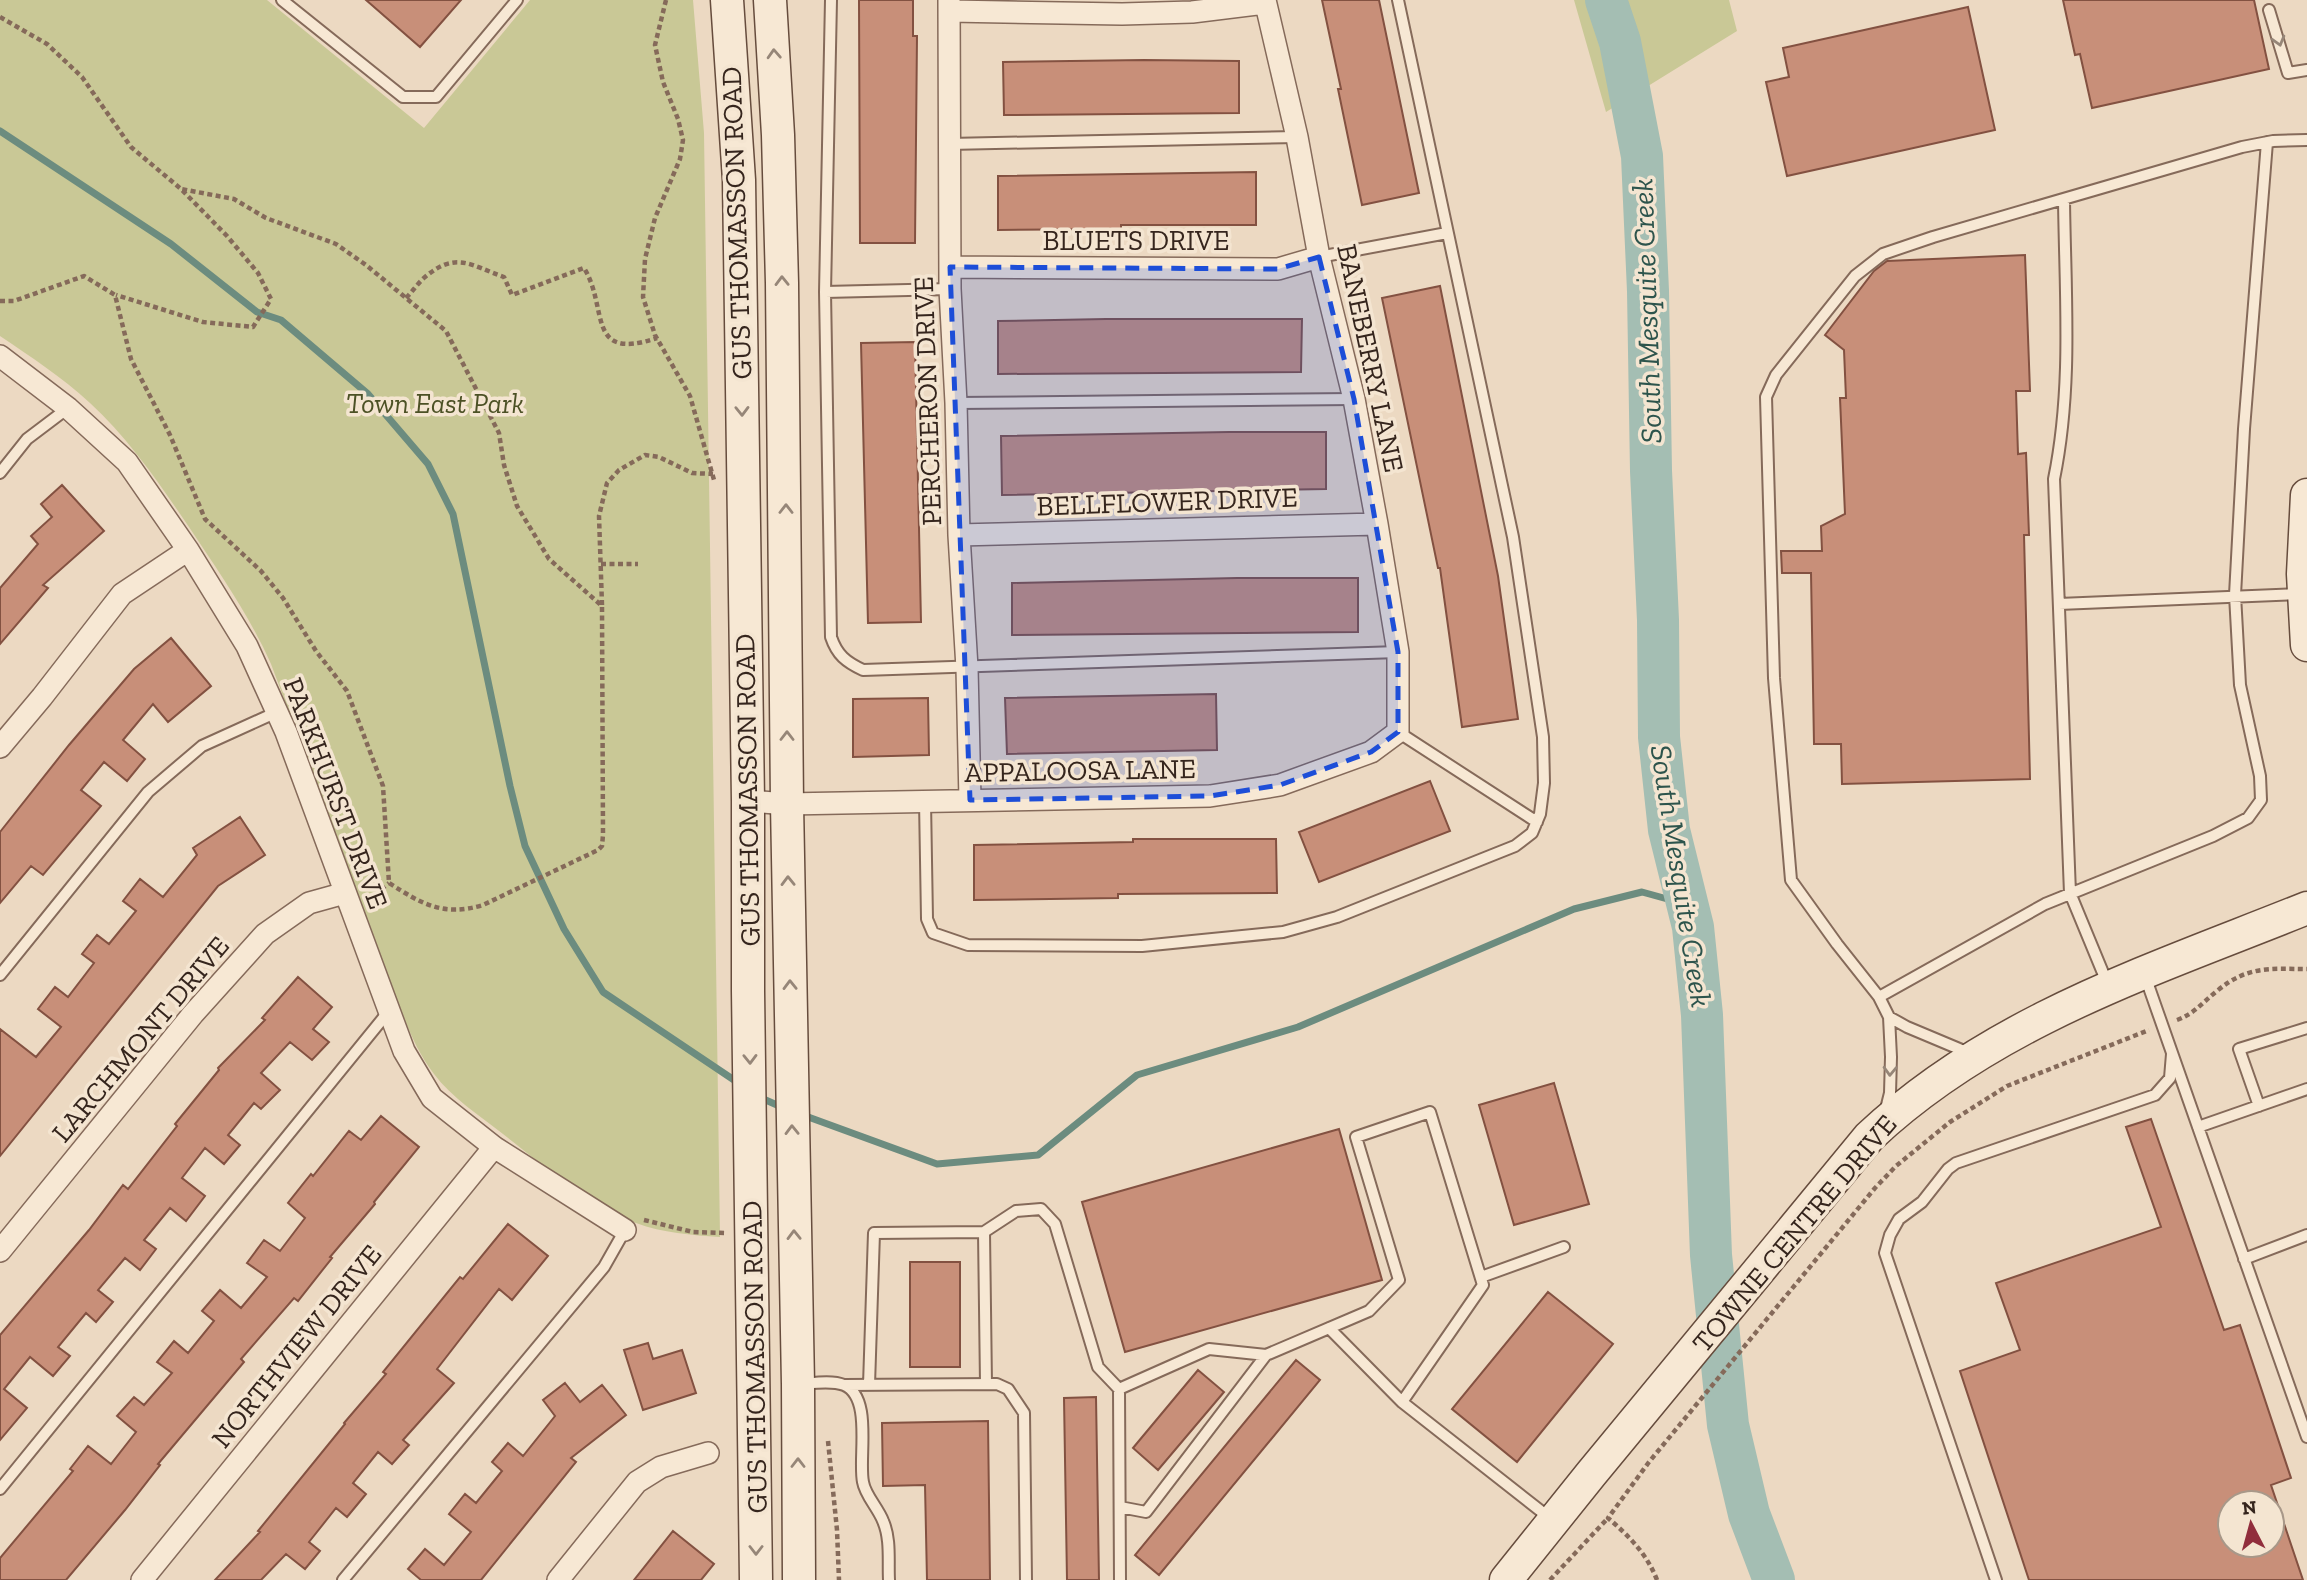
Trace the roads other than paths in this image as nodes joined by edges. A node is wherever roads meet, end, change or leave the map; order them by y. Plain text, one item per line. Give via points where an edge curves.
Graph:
1 (282, 0) edge
2 (517, 0) edge
3 (727, 0) edge
4 (770, 0) edge
5 (831, 0) edge
6 (1398, 0) edge
7 (1265, 1) edge
8 (949, 6) edge
9 (2269, 10) dead end
10 (2307, 70) edge
11 (1297, 137) junction
12 (2307, 141) edge
13 (2267, 142) junction
14 (949, 144) junction
15 (2064, 199) junction
16 (1447, 233) junction
17 (1319, 257) junction
18 (950, 267) junction
19 (950, 289) junction
20 (825, 292) junction
21 (0, 356) edge
22 (1354, 398) junction
23 (957, 403) junction
24 (68, 408) junction
25 (0, 473) edge
26 (2307, 495) edge
27 (1377, 524) junction
28 (959, 535) junction
29 (188, 550) junction
30 (2305, 594) edge
31 (2235, 595) junction
32 (2059, 604) junction
33 (2307, 645) edge
34 (1398, 652) junction
35 (967, 668) junction
36 (277, 712) junction
37 (1398, 732) junction
38 (0, 747) edge
39 (970, 800) junction
40 (748, 801) junction
41 (925, 801) junction
42 (787, 804) junction
43 (1537, 822) junction
44 (345, 893) junction
45 (2070, 893) junction
46 (2307, 908) edge
47 (2144, 973) junction
48 (0, 975) edge
49 (2109, 987) junction
50 (1879, 997) junction
51 (389, 1011) junction
52 (1889, 1017) junction
53 (2307, 1028) edge
54 (2172, 1054) junction
55 (1976, 1055) junction
56 (2307, 1089) edge
57 (2259, 1106) junction
58 (2198, 1127) junction
59 (1876, 1130) junction
60 (495, 1147) junction
61 (631, 1223) joint
62 (984, 1232) junction
63 (2307, 1235) edge
64 (1564, 1247) dead end
65 (0, 1251) edge
66 (2244, 1259) junction
67 (1480, 1277) junction
68 (1329, 1328) junction
69 (1266, 1355) junction
70 (798, 1384) junction
71 (986, 1384) junction
72 (845, 1385) junction
73 (869, 1385) junction
74 (1119, 1389) junction
75 (1402, 1402) junction
76 (2307, 1437) edge
77 (708, 1453) dead end
78 (0, 1489) edge
79 (1120, 1507) junction
80 (1553, 1521) junction
81 (142, 1580) edge
82 (343, 1580) edge
83 (558, 1580) edge
84 (756, 1580) edge
85 (799, 1580) edge
86 (889, 1580) edge
87 (1026, 1580) edge
88 (1120, 1580) edge
89 (1506, 1580) edge
90 (1996, 1580) edge

1 - 2 lane via 404,96 436,97
3 -> 40 main road, GUS THOMASSON ROAD via 739,180
42 -> 4 main road, GUS THOMASSON ROAD via 782,283
5 - 20 lane
6 - 16 lane
7 - 8 street via 1150,13
7 - 11 street, BANEBERRY LANE
8 - 14 street, PERCHERON DRIVE
9 -> 10 lane via 2288,73
11 - 14 lane
11 - 17 street, BANEBERRY LANE
12 - 13 lane
13 - 15 lane
13 - 31 lane
14 - 18 street, PERCHERON DRIVE
15 - 32 lane via 2067,365 2054,479
15 - 50 lane via 1884,254 1855,276 1776,374 1766,397 1774,678 1791,880
16 - 17 lane
16 - 43 lane via 1513,537 1543,737 1545,783
17 - 18 street, BLUETS DRIVE via 1278,268
17 - 22 street, BANEBERRY LANE
18 - 19 street, PERCHERON DRIVE
19 - 20 lane
19 - 23 street, PERCHERON DRIVE
20 - 35 lane via 831,637 836,653 863,670
21 - 24 street, PARKHURST DRIVE
22 - 23 lane
22 - 27 street, BANEBERRY LANE
23 - 28 street, PERCHERON DRIVE
24 - 25 lane via 27,439
24 - 29 street, PARKHURST DRIVE via 127,462
26 - 30 main road
27 - 28 street, BELLFLOWER DRIVE
27 - 34 street, BANEBERRY LANE
28 - 35 street, PERCHERON DRIVE
29 - 36 street, PARKHURST DRIVE via 247,646
29 - 38 street via 122,594
30 - 31 lane
30 - 33 main road
31 - 32 lane
31 - 45 lane via 2240,685 2261,800 2248,818 2213,836
32 - 45 lane
34 - 35 lane
34 - 37 street, BANEBERRY LANE
35 - 39 street, PERCHERON DRIVE
36 - 44 street, PARKHURST DRIVE
36 - 48 lane via 202,746 148,792
37 - 39 street, APPALOOSA LANE via 1371,752 1269,787 1210,796
37 - 43 lane
39 - 41 street, APPALOOSA LANE
40 - 42 street, APPALOOSA LANE
40 -> 84 main road, GUS THOMASSON ROAD
41 - 42 street, APPALOOSA LANE
41 - 43 lane via 927,919 933,933 968,946 1142,946 1283,932 1337,917 1515,846 1532,833
70 -> 42 main road, GUS THOMASSON ROAD
44 - 51 street, PARKHURST DRIVE
44 - 65 street, LARCHMONT DRIVE via 309,903 265,934 193,1014
45 - 49 lane
45 - 50 lane
46 - 47 main road, TOWNE CENTRE DRIVE
47 - 49 main road, TOWNE CENTRE DRIVE
47 - 54 lane
49 - 55 main road, TOWNE CENTRE DRIVE
50 - 52 lane
51 - 60 street, PARKHURST DRIVE via 404,1051 432,1098
51 - 78 lane
52 - 55 lane
52 -> 59 lane via 1890,1093
53 - 57 lane via 2239,1049
54 - 58 lane
54 - 90 lane via 2170,1078 2155,1095 1956,1163 1922,1202 1899,1219 1890,1235 1885,1253
55 - 59 main road, TOWNE CENTRE DRIVE
56 - 57 lane
57 - 58 lane
58 - 66 lane
59 - 80 main road, TOWNE CENTRE DRIVE
60 - 61 street, PARKHURST DRIVE
60 - 81 street, NORTHVIEW DRIVE
61 - 82 lane via 604,1267
62 - 71 lane
62 - 73 lane via 874,1233
62 - 74 lane via 1016,1211 1041,1209 1055,1224 1098,1367
63 - 66 lane
64 - 67 lane
66 - 76 lane
67 - 68 lane via 1430,1112 1356,1137 1399,1280 1369,1311
67 - 75 lane via 1483,1285
68 - 69 lane
68 - 75 lane
69 - 74 lane via 1209,1349
69 - 79 lane via 1146,1512
70 - 72 lane
85 -> 70 main road, GUS THOMASSON ROAD
71 - 73 lane
71 - 87 lane via 1003,1385 1024,1413
72 - 73 lane
72 - 86 lane via 861,1407 863,1485 888,1534
74 - 79 lane
75 - 80 lane
77 - 83 street via 661,1467 637,1482
79 - 88 lane
80 - 89 main road, TOWNE CENTRE DRIVE

